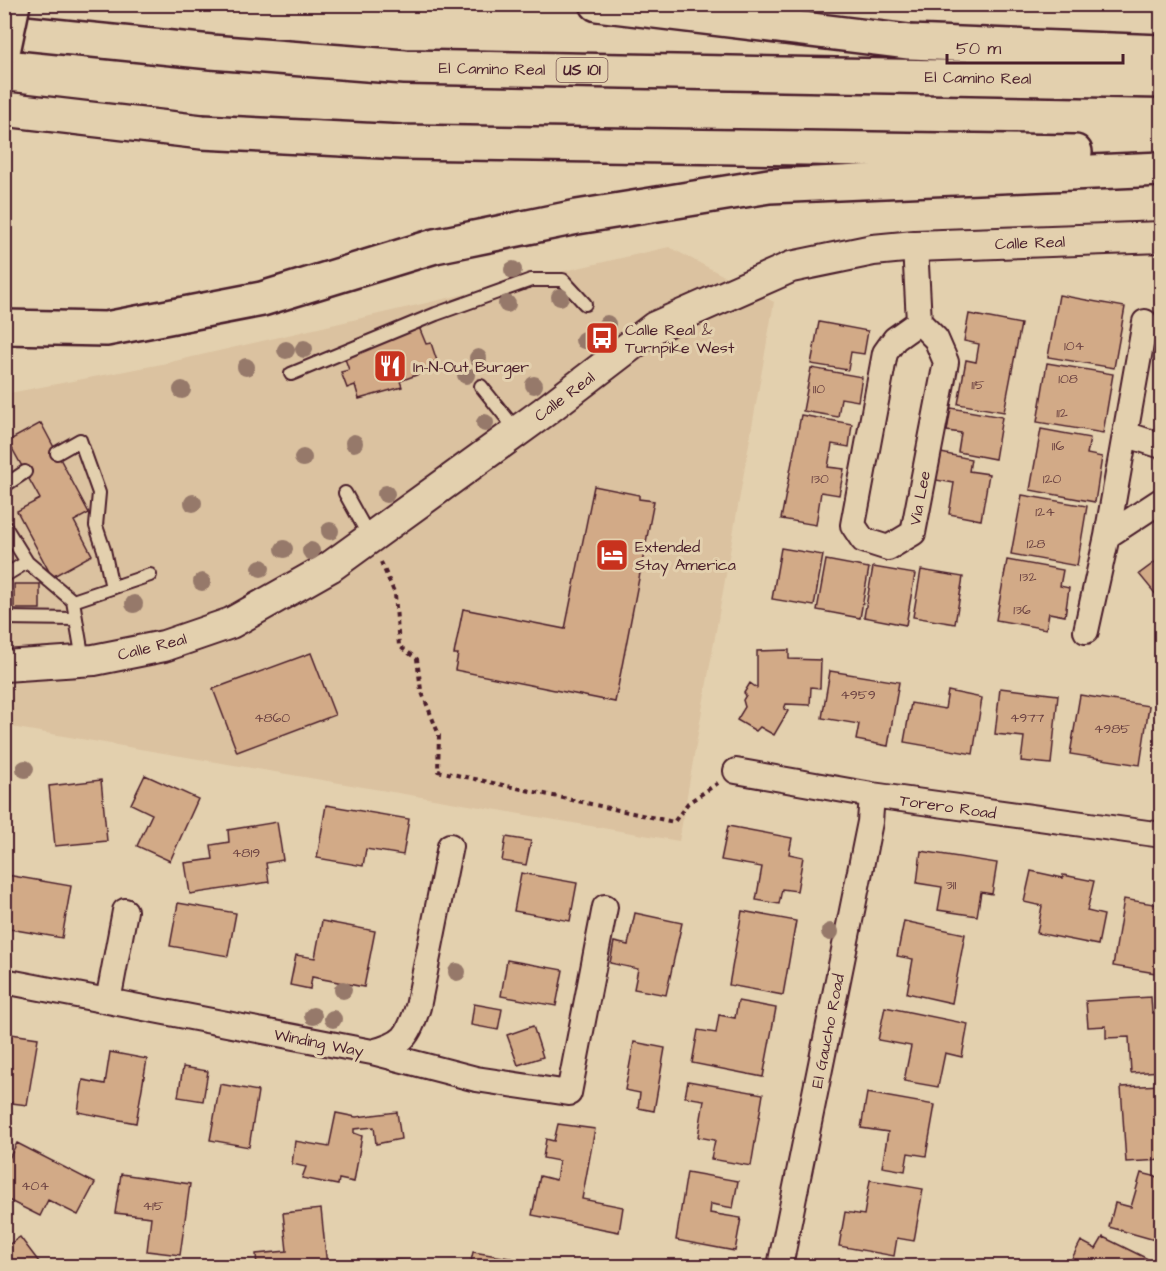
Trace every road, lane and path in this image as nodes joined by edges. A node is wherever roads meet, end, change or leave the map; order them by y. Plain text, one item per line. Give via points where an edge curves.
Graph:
1 (13, 4) edge
2 (597, 4) edge
3 (4, 31) edge
4 (4, 47) edge
5 (1161, 52) edge
6 (1161, 81) edge
7 (4, 110) edge
8 (1161, 153) edge
9 (1161, 169) edge
10 (1161, 237) edge
11 (915, 246) junction
12 (585, 304) dead end
13 (919, 322) junction
14 (1144, 322) dead end
15 (4, 327) edge
16 (291, 374) dead end
17 (481, 386) dead end
18 (518, 432) junction
19 (1125, 434) junction
20 (1161, 447) edge
21 (57, 453) dead end
22 (26, 472) dead end
23 (4, 486) edge
24 (345, 494) dead end
25 (1161, 500) edge
26 (4, 525) edge
27 (1107, 536) junction
28 (370, 538) junction
29 (27, 562) junction
30 (150, 575) dead end
31 (4, 576) edge
32 (112, 588) junction
33 (73, 601) junction
34 (4, 618) edge
35 (76, 619) junction
36 (1086, 631) dead end
37 (83, 661) junction
38 (4, 666) edge
39 (736, 771) joint
40 (872, 795) junction
41 (1161, 836) edge
42 (450, 846) dead end
43 (605, 907) dead end
44 (125, 911) dead end
45 (4, 981) edge
46 (108, 1001) junction
47 (372, 1052) junction
48 (780, 1266) edge

1 - 4 main road, bridge
2 - 5 main road via 909,42
3 - 6 main road, El Camino Real / US 101 via 405,67
7 - 8 main road via 202,132 402,142
9 - 15 main road via 769,186 577,217 435,246 262,299 106,329
10 - 11 street, Calle Real
11 - 13 street
11 - 18 street, Calle Real via 873,250 791,267 655,327
12 - 16 lane via 563,280 531,280
13 - 13 street, Via Lee via 895,339 885,353 853,525 863,540 888,548 913,533 946,362 936,339
14 - 19 street
17 - 18 lane
18 - 28 street, Calle Real
19 - 20 street
19 - 27 street
21 - 32 lane via 80,440 99,493 96,526
22 - 23 lane
24 - 28 lane
25 - 27 street
26 - 29 lane
27 - 36 street
28 - 37 street, Calle Real via 330,567 231,623 164,646
28 - 39 path via 395,594 399,646 417,658 421,690 439,735 438,771 674,822 688,803
29 - 31 lane
29 - 33 lane
30 - 32 lane
32 - 33 lane
33 - 35 lane
34 - 35 lane
35 - 37 lane
37 - 38 street, Calle Real
39 - 40 street, Torero Road
40 - 41 street, Torero Road
40 - 48 street, El Gaucho Road via 870,822
42 - 47 street, Winding Way via 410,1031 392,1047
43 - 47 street via 569,1093 476,1079
44 - 46 street
45 - 46 street, Winding Way
46 - 47 street, Winding Way

